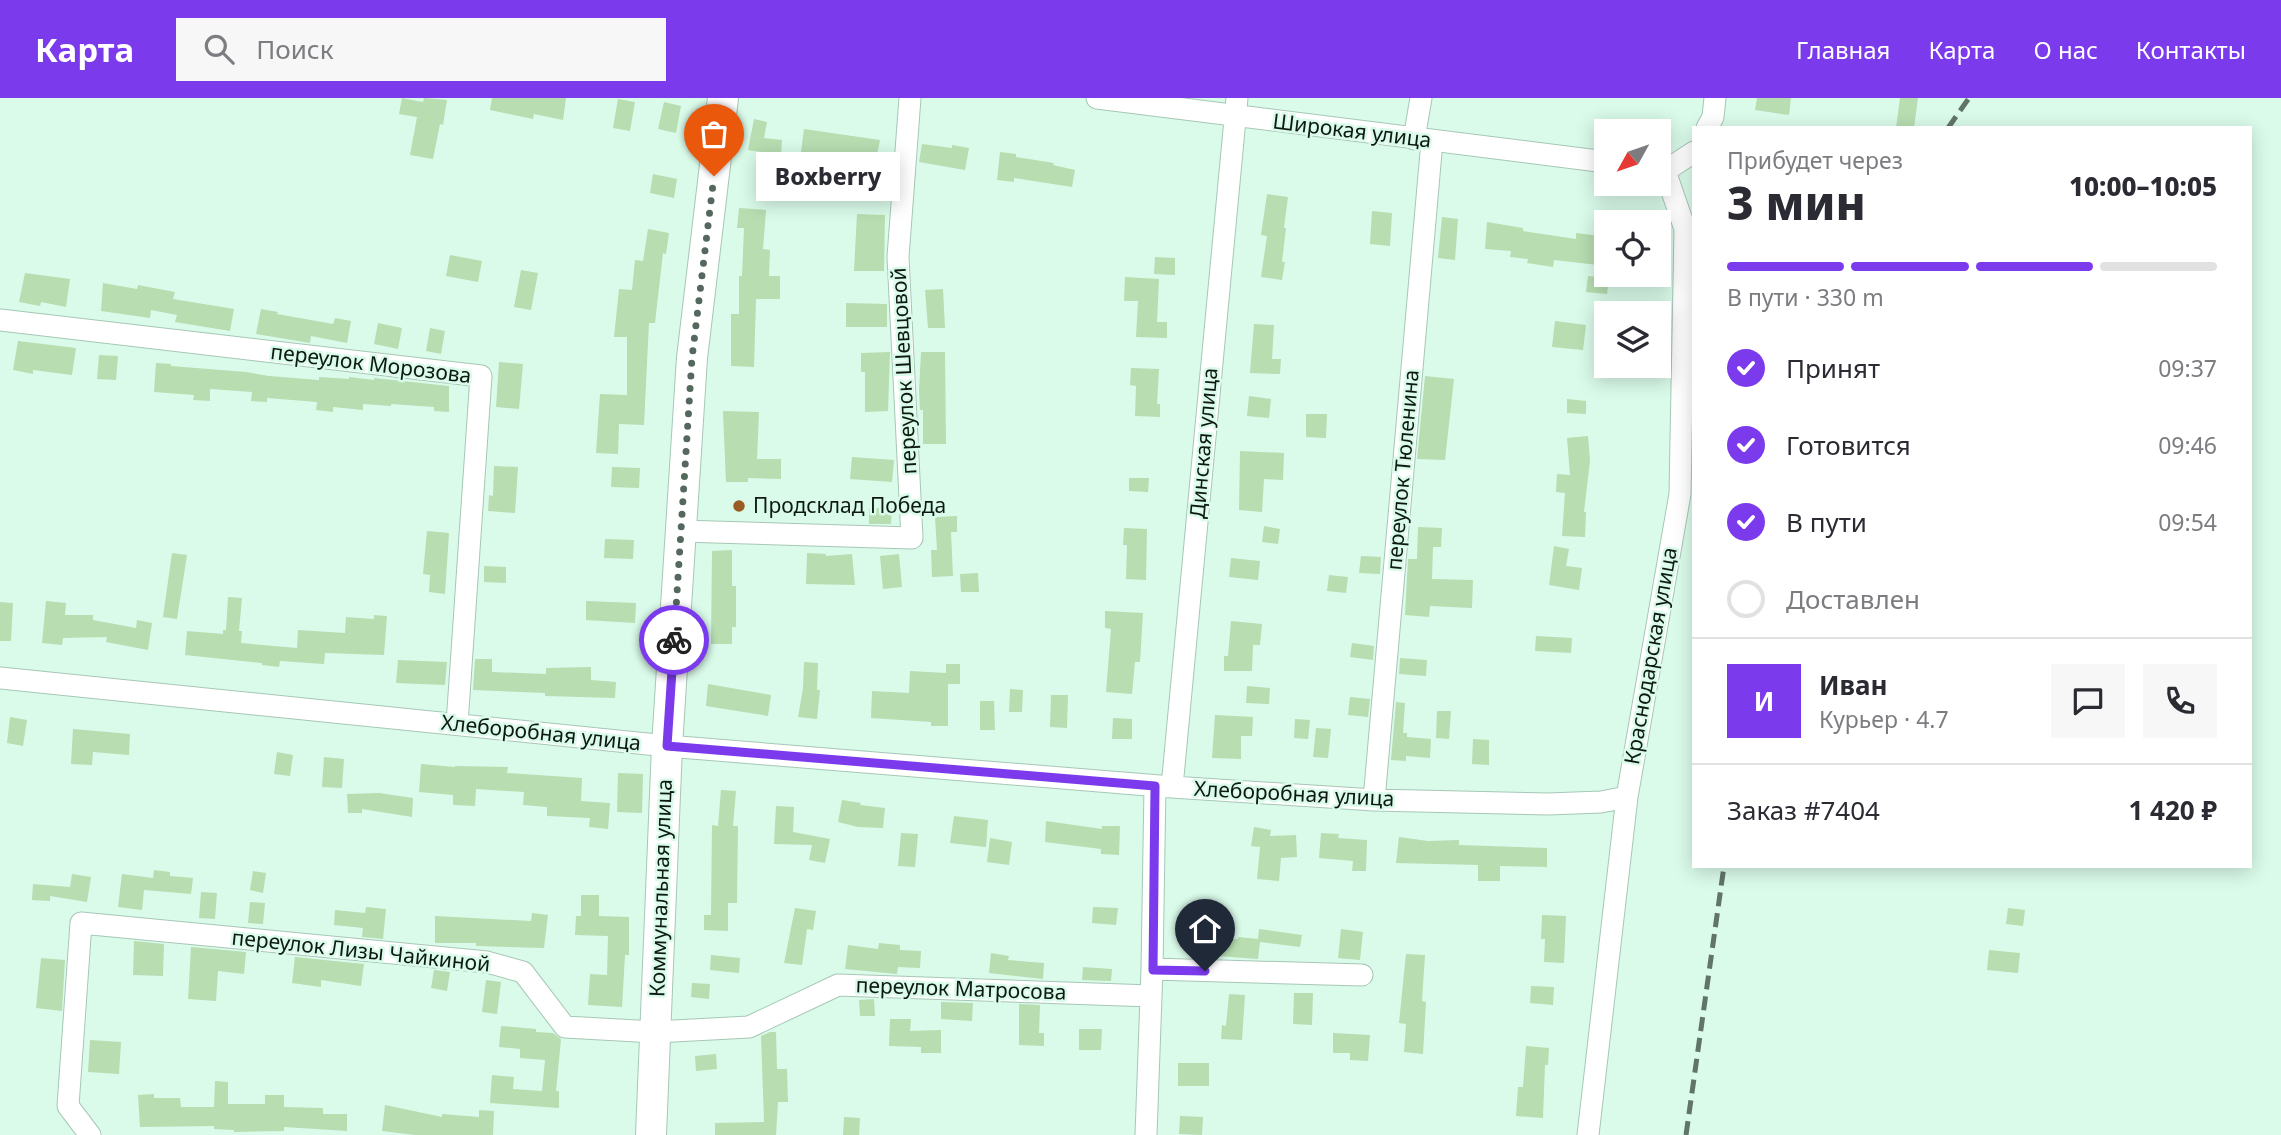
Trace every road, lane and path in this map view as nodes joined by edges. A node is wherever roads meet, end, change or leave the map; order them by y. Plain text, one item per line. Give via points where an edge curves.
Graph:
1 (723, 98) edge
2 (910, 98) edge
3 (1097, 98) edge
4 (1421, 98) edge
5 (1715, 98) edge
6 (1235, 107) edge
7 (1708, 126) edge
8 (1423, 140) junction
9 (1692, 153) edge
10 (1594, 161) edge
11 (1671, 166) edge
12 (1671, 194) edge
13 (0, 320) edge
14 (681, 531) junction
15 (0, 678) edge
16 (457, 724) junction
17 (667, 746) junction
18 (1163, 787) junction
19 (1627, 797) junction
20 (1374, 800) junction
21 (1153, 970) junction
22 (1362, 975) dead end
23 (1151, 996) junction
24 (654, 1032) junction
25 (90, 1135) edge
26 (651, 1135) edge
27 (1146, 1135) edge
28 (1588, 1135) edge

1 - 14 street, Коммунальная улица via 692,358
2 - 14 street, переулок Шевцовой via 898,257 912,538
3 - 6 street, Широкая улица
4 - 8 street, переулок Тюленина
5 - 7 street
6 - 8 street, Широкая улица
6 - 18 street, Динская улица
8 - 10 street, Широкая улица
8 - 20 street, переулок Тюленина
9 - 11 street, Краснодарская улица
12 - 19 street, Краснодарская улица via 1685,229 1680,494
13 - 16 street, переулок Морозова via 481,376
14 - 17 street, Коммунальная улица
15 - 16 street, Хлеборобная улица
16 - 17 street, Хлеборобная улица
17 - 18 street, Хлеборобная улица
17 - 24 street, Коммунальная улица
18 - 20 street, Хлеборобная улица
18 - 21 street, Динская улица
19 - 20 street, Хлеборобная улица via 1548,804
19 - 28 street, Краснодарская улица
21 - 22 street
21 - 23 street, Динская улица
23 - 24 street, переулок Матросова via 838,985 749,1027
23 - 27 street, Динская улица
24 - 25 street, переулок Лизы Чайкиной via 565,1027 523,972 487,962 81,923 68,1105
24 - 26 street, Коммунальная улица

